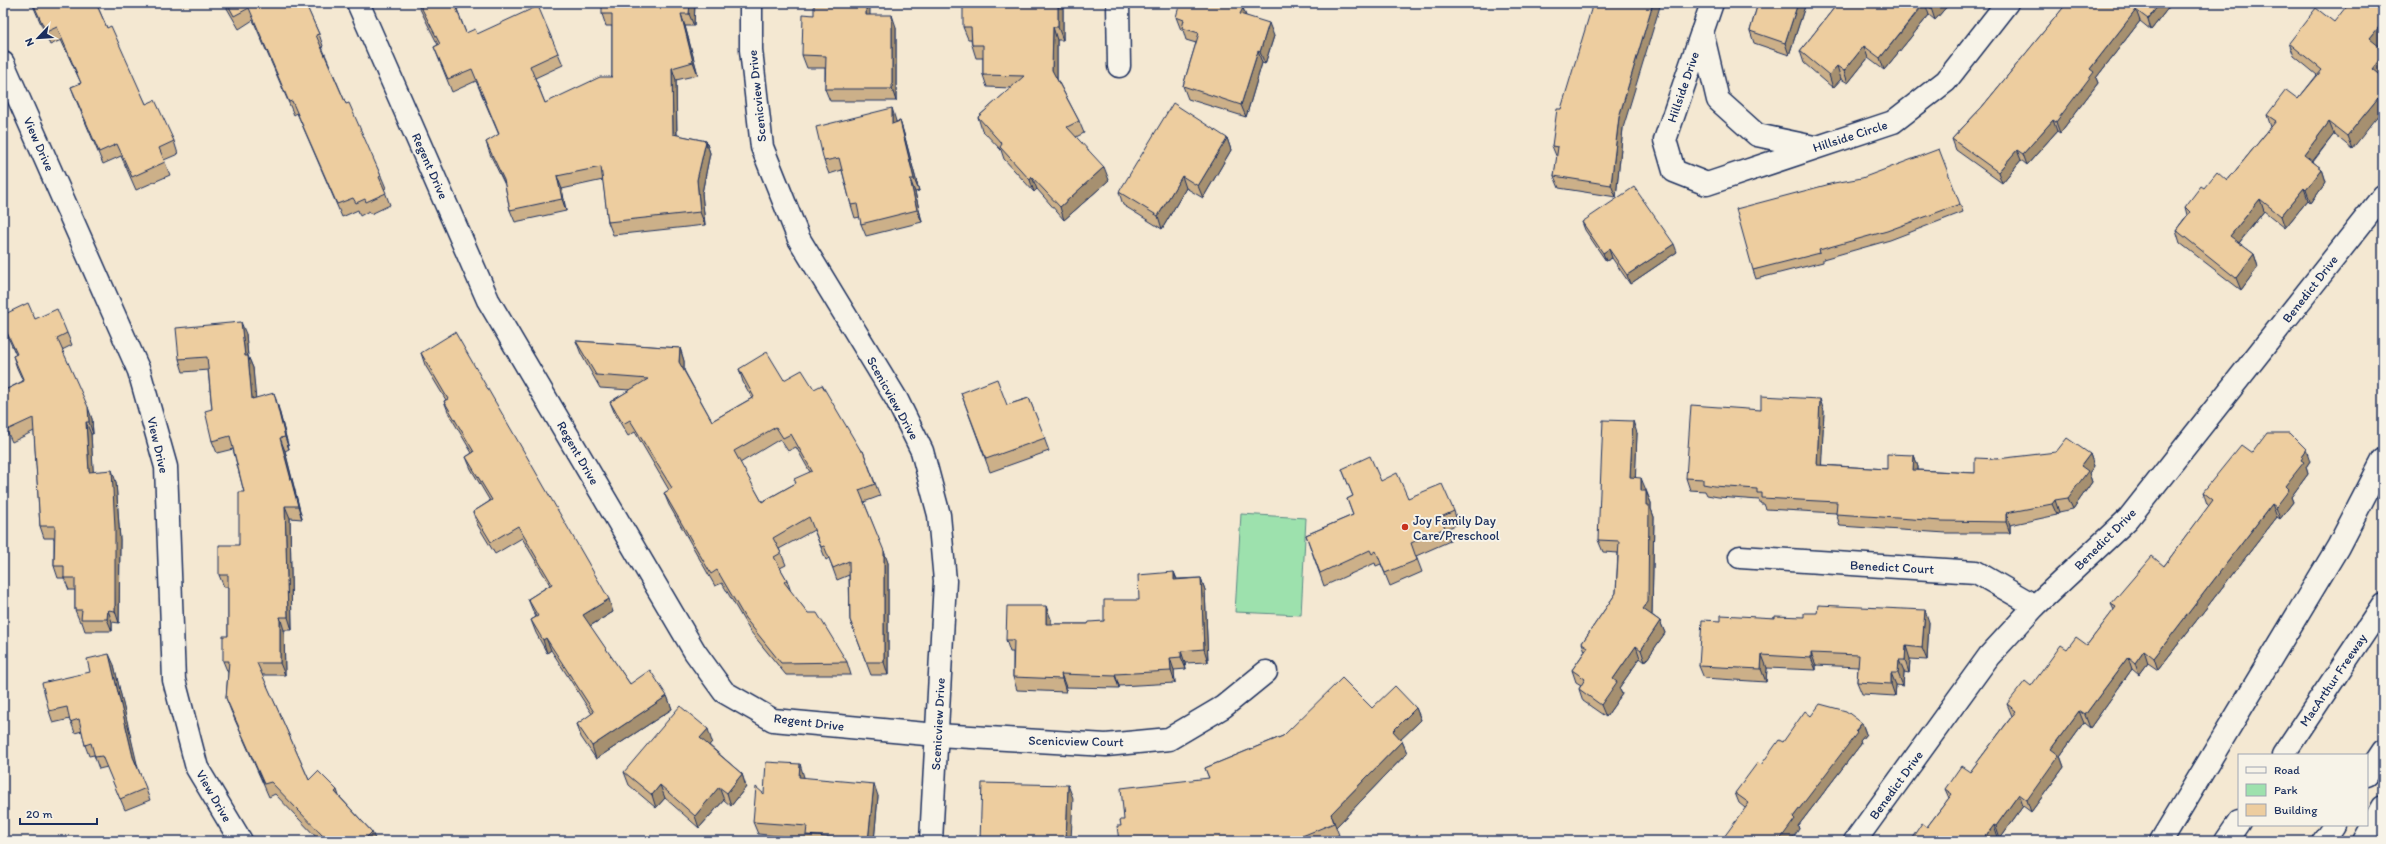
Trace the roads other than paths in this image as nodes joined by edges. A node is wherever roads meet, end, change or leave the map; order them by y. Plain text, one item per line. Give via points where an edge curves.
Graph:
1 (358, 3) edge
2 (751, 3) edge
3 (1118, 3) edge
4 (1712, 3) edge
5 (2007, 3) edge
6 (1702, 32) junction
7 (3, 63) edge
8 (1119, 66) dead end
9 (1814, 147) junction
10 (1674, 171) joint
11 (2383, 196) edge
12 (2383, 460) edge
13 (1740, 557) dead end
14 (2383, 604) edge
15 (2035, 606) junction
16 (1266, 672) dead end
17 (937, 735) junction
18 (2383, 751) edge
19 (2284, 754) edge
20 (2368, 774) edge
21 (2383, 807) edge
22 (2238, 823) edge
23 (2333, 826) edge
24 (241, 841) edge
25 (931, 841) edge
26 (1855, 841) edge
27 (2160, 841) edge
28 (2226, 841) edge
29 (2323, 841) edge
30 (2364, 841) edge

1 - 17 main road, Regent Drive via 488,300 695,652 724,692 772,720
2 - 17 main road, Scenicview Drive via 751,50 762,147 799,239 897,400 922,451 939,515 945,581
3 - 8 main road
4 - 6 main road, Hillside Drive
5 - 9 main road, Hillside Circle via 1946,81 1893,122
6 - 9 main road via 1718,100 1757,135
6 - 10 main road, Hillside Drive via 1665,140
7 - 24 main road, View Drive via 139,371 166,467 174,680 197,768
9 - 10 main road, Hillside Circle via 1707,184
11 - 15 main road, Benedict Drive via 2128,519
12 - 27 main road via 2338,547
13 - 15 main road, Benedict Court via 1976,572
14 - 19 main road, MacArthur Freeway
15 - 26 main road, Benedict Drive via 1989,656
16 - 17 main road, Scenicview Court via 1223,707 1169,739 1106,744
17 - 25 main road, Scenicview Drive
18 - 20 main road
21 - 30 main road
22 - 28 main road
23 - 29 main road

